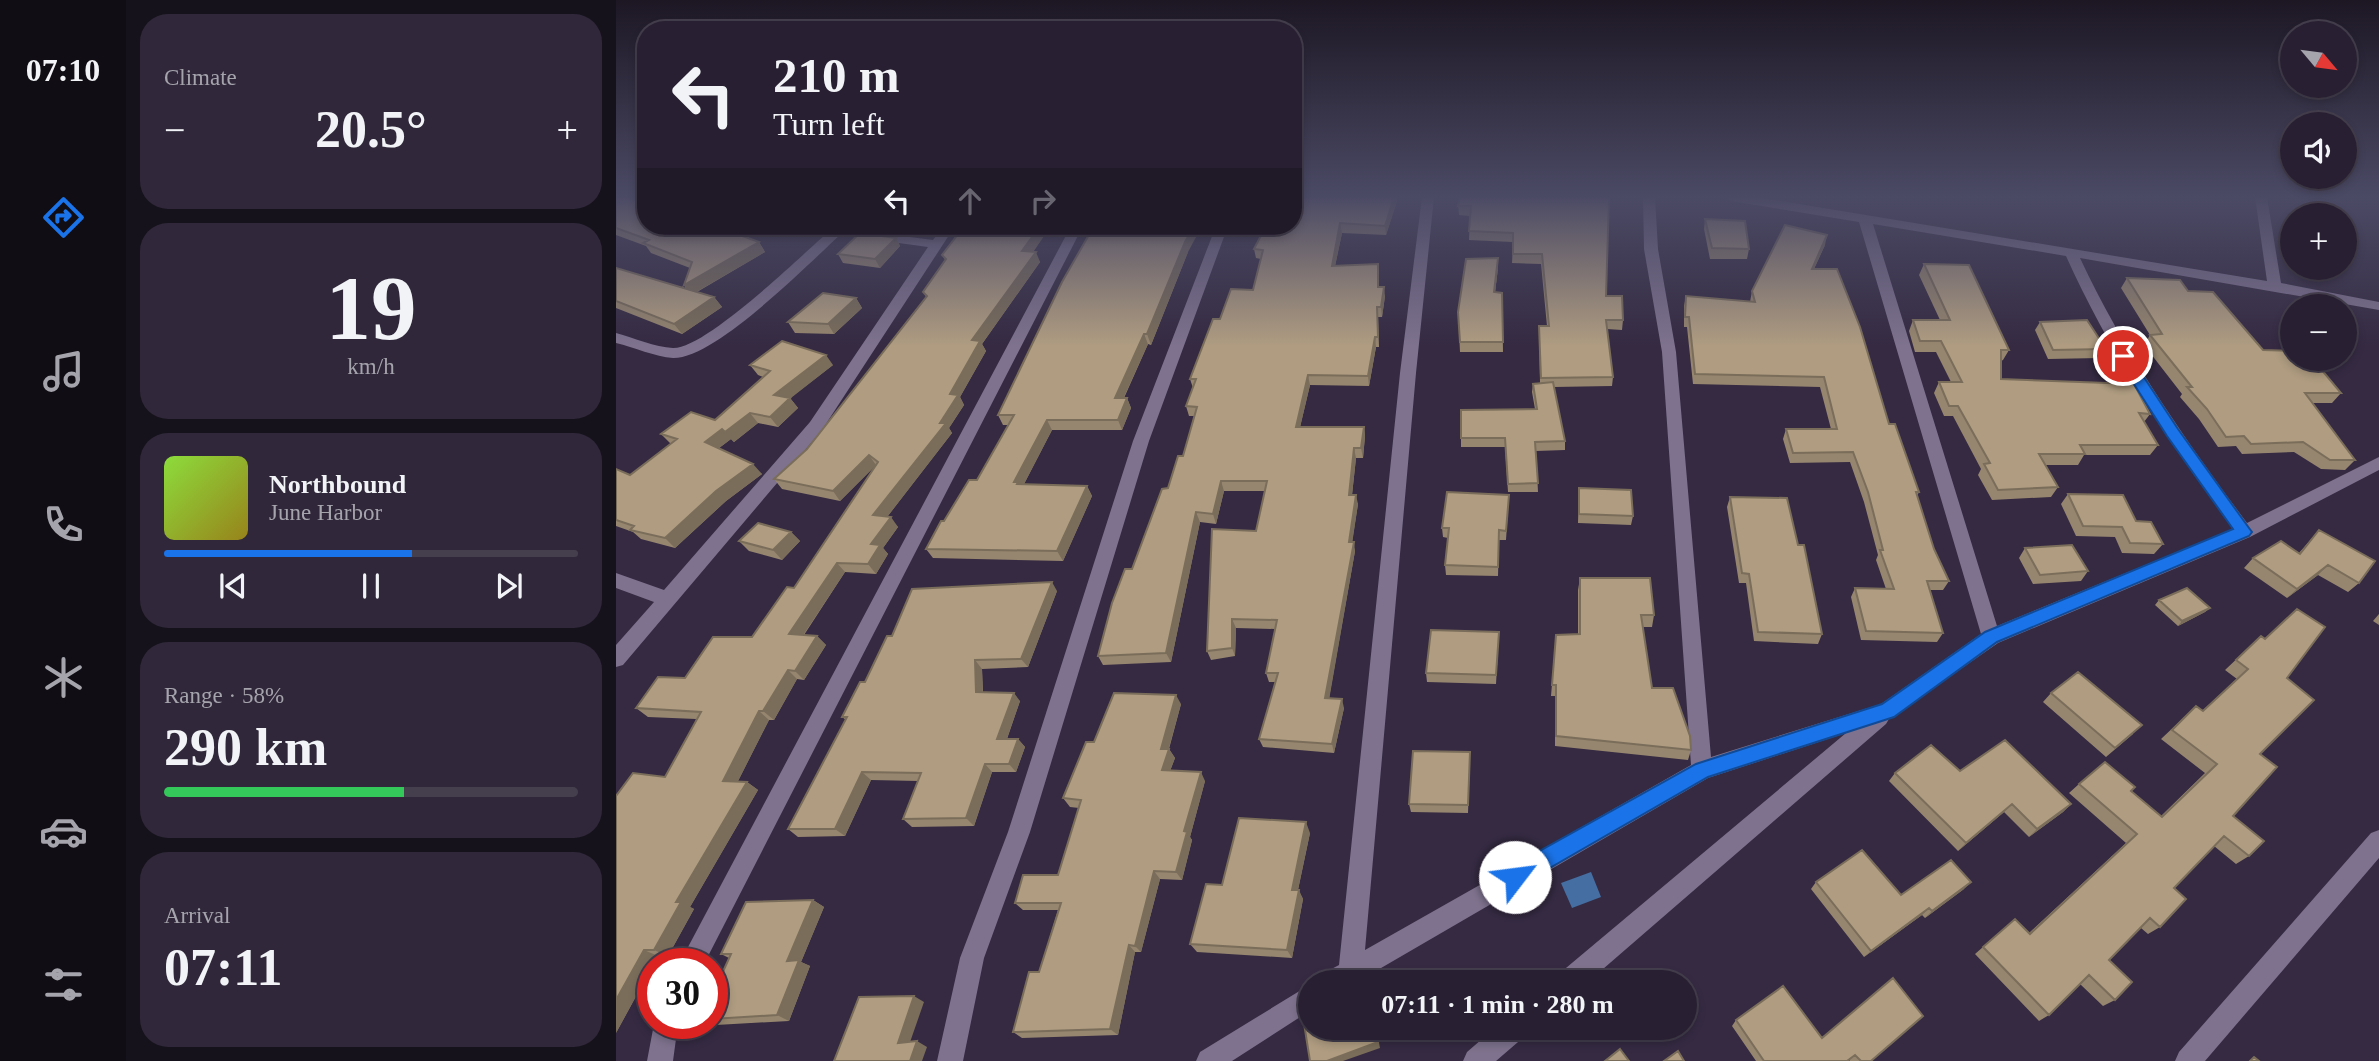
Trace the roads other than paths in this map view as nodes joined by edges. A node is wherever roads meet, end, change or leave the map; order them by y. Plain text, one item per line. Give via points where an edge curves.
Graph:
1 (820, 247) edge
2 (934, 247) edge
3 (1066, 247) edge
4 (1214, 247) edge
5 (1422, 247) edge
6 (1651, 247) edge
7 (1873, 247) edge
8 (2036, 247) edge
9 (2269, 247) edge
10 (2071, 252) junction
11 (2275, 286) junction
12 (2379, 306) edge
13 (616, 338) edge
14 (2379, 463) edge
15 (2244, 532) junction
16 (616, 580) edge
17 (667, 599) junction
18 (1991, 637) junction
19 (616, 659) edge
20 (1887, 711) junction
21 (1702, 770) junction
22 (2379, 841) edge
23 (699, 948) edge
24 (1351, 970) joint
25 (1583, 970) edge
26 (1298, 1004) edge
27 (664, 1039) edge
28 (1501, 1040) edge
29 (660, 1061) edge
30 (950, 1061) edge
31 (1209, 1061) edge
32 (1476, 1061) edge
33 (2188, 1061) edge

1 - 13 street via 736,321 692,348 674,353
2 - 17 street via 816,426
3 - 23 street
4 - 30 street via 1142,441 1019,832 972,958
5 - 24 street
6 - 21 street via 1669,352
7 - 18 street
8 - 10 street
9 - 11 street
10 - 11 street
10 - 15 street via 2101,317 2144,391
11 - 12 street
14 - 15 street
15 - 18 street
16 - 17 street
17 - 19 street
18 - 20 street
20 - 21 street
20 - 25 street
21 - 24 street
22 - 33 street
26 - 31 street
27 - 29 street
28 - 32 street

